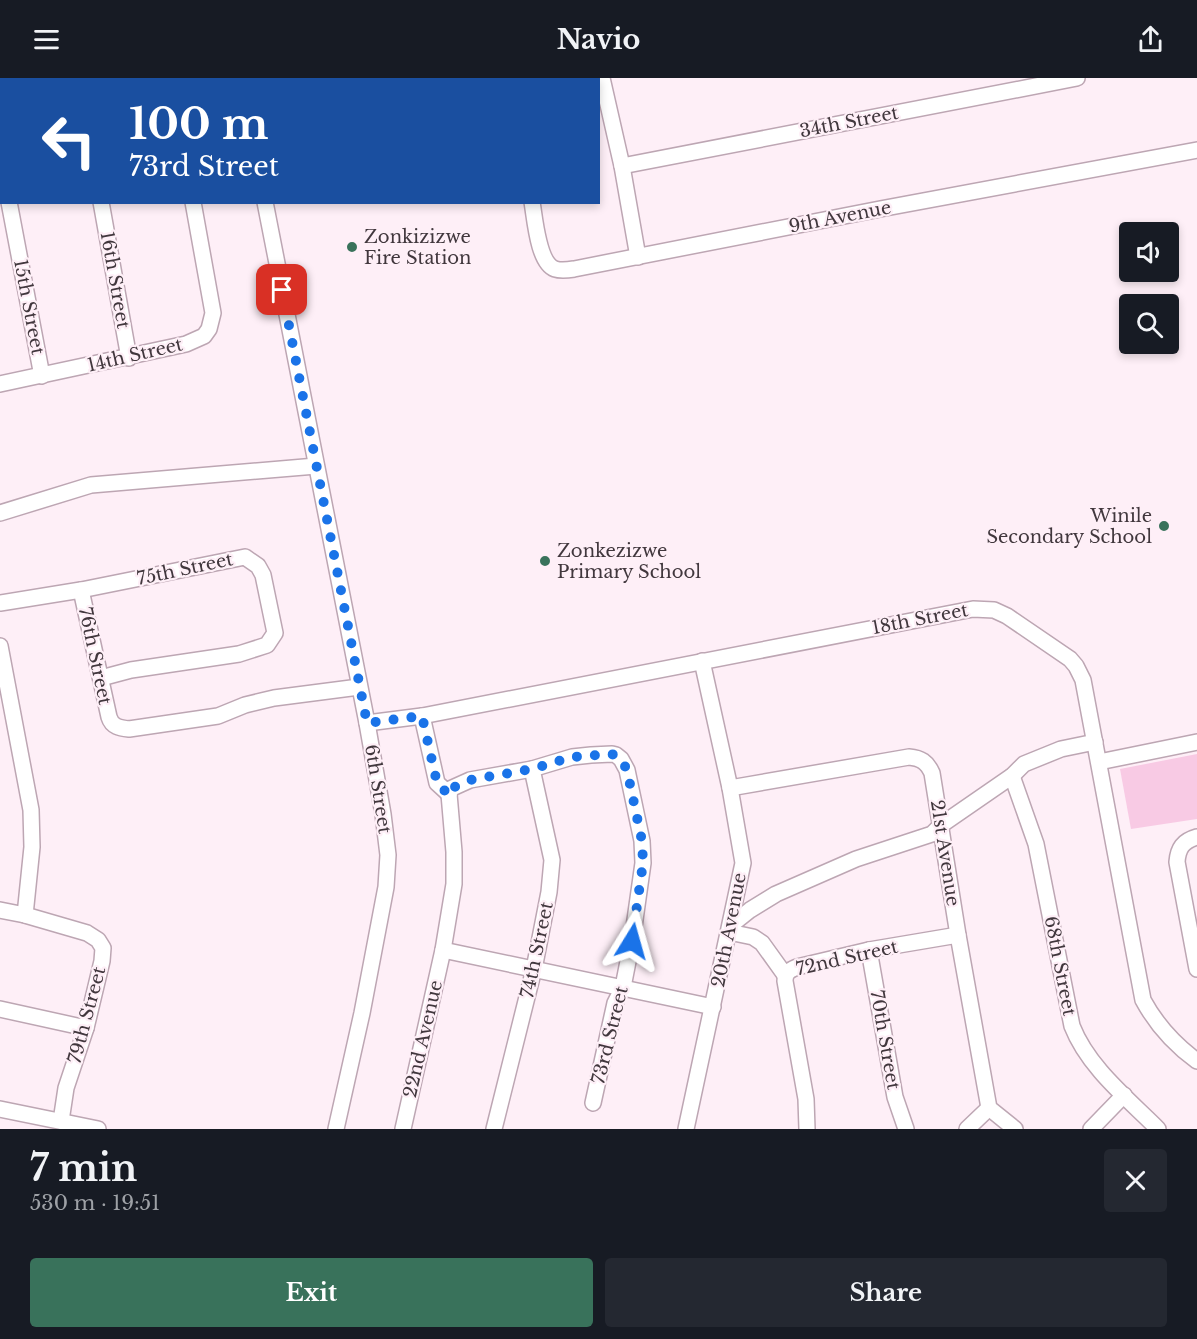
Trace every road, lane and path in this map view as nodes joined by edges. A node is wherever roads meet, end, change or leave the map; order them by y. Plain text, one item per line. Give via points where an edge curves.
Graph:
1 (602, 78) edge
2 (1077, 78) edge
3 (1197, 150) edge
4 (622, 166) junction
5 (9, 204) edge
6 (101, 204) edge
7 (193, 204) edge
8 (265, 204) edge
9 (532, 204) edge
10 (638, 257) junction
11 (129, 358) junction
12 (42, 376) junction
13 (0, 384) edge
14 (316, 466) junction
15 (0, 513) edge
16 (81, 590) junction
17 (0, 603) edge
18 (0, 646) edge
19 (702, 660) junction
20 (101, 678) junction
21 (359, 687) junction
22 (422, 716) junction
23 (367, 723) junction
24 (1095, 742) junction
25 (1197, 742) edge
26 (1099, 762) junction
27 (532, 769) junction
28 (1012, 776) junction
29 (730, 788) junction
30 (449, 795) junction
31 (941, 825) junction
32 (1197, 837) edge
33 (0, 910) edge
34 (25, 915) junction
35 (729, 929) junction
36 (958, 935) junction
37 (443, 950) junction
38 (869, 950) junction
39 (534, 969) junction
40 (1197, 969) edge
41 (785, 975) junction
42 (623, 987) junction
43 (713, 1007) junction
44 (0, 1009) edge
45 (86, 1028) junction
46 (1197, 1062) edge
47 (1124, 1095) junction
48 (593, 1103) dead end
49 (989, 1108) junction
50 (0, 1109) edge
51 (61, 1121) junction
52 (98, 1129) edge
53 (336, 1129) edge
54 (403, 1129) edge
55 (494, 1129) edge
56 (686, 1129) edge
57 (807, 1129) edge
58 (906, 1129) edge
59 (967, 1129) edge
60 (1015, 1129) edge
61 (1091, 1129) edge
62 (1158, 1129) edge

1 - 4 street
2 - 4 street, 34th Street
3 - 10 street, 9th Avenue
4 - 10 street
5 - 12 street, 15th Street
6 - 11 street, 16th Street
7 - 11 street, 14th Street via 213,313 209,329 204,336 186,344
8 - 14 street, 6th Street
9 - 10 street, 9th Avenue via 542,254 553,268 574,269
11 - 12 street, 14th Street
12 - 13 street, 14th Street
14 - 15 street via 91,485
14 - 21 street, 6th Street
16 - 17 street, 75th Street
16 - 20 street, 76th Street
16 - 20 street, 75th Street via 245,557 263,575 275,633 267,645 239,654
18 - 34 street via 31,810 32,847
19 - 22 street, 18th Street
19 - 24 street, 18th Street via 973,609 994,610 1060,651 1076,666 1083,680
19 - 29 street, 20th Avenue
20 - 21 street, 76th Street via 110,722 129,729 218,716 274,698
21 - 23 street, 6th Street
22 - 23 street, 18th Street
22 - 30 street via 437,783
23 - 53 street, 6th Street via 383,814 386,887
24 - 26 street, 18th Street
24 - 28 street via 1038,758 1024,764
25 - 26 street
26 - 46 street, 18th Street via 1143,1000 1164,1032
27 - 30 street, 73rd Street via 470,780 450,789
27 - 39 street, 74th Street via 552,860
27 - 42 street, 73rd Street via 572,757 612,754 621,759 627,770 643,863
28 - 31 street
28 - 47 street, 68th Street via 1036,844 1072,1026 1086,1052
29 - 31 street, 21st Avenue via 918,758 932,773
29 - 35 street, 20th Avenue via 742,863
30 - 37 street, 22nd Avenue via 455,866
31 - 35 street via 932,834 856,859 776,894
31 - 36 street, 21st Avenue
32 - 40 street via 1182,844 1177,862
33 - 34 street, 79th Street
34 - 45 street, 79th Street via 87,933 101,944 102,962
35 - 41 street via 762,942
35 - 43 street, 20th Avenue
36 - 38 street, 72nd Street
36 - 49 street, 21st Avenue
37 - 39 street
37 - 54 street, 22nd Avenue
38 - 41 street, 72nd Street via 797,967
38 - 58 street, 70th Street via 894,1097
39 - 42 street
39 - 55 street, 74th Street
41 - 57 street, 72nd Street via 806,1099
42 - 43 street
42 - 48 street, 73rd Street via 615,1003
43 - 56 street, 20th Avenue
44 - 45 street
45 - 51 street, 79th Street via 66,1088
47 - 61 street
47 - 62 street, 68th Street
49 - 59 street
49 - 60 street
50 - 51 street
51 - 52 street

